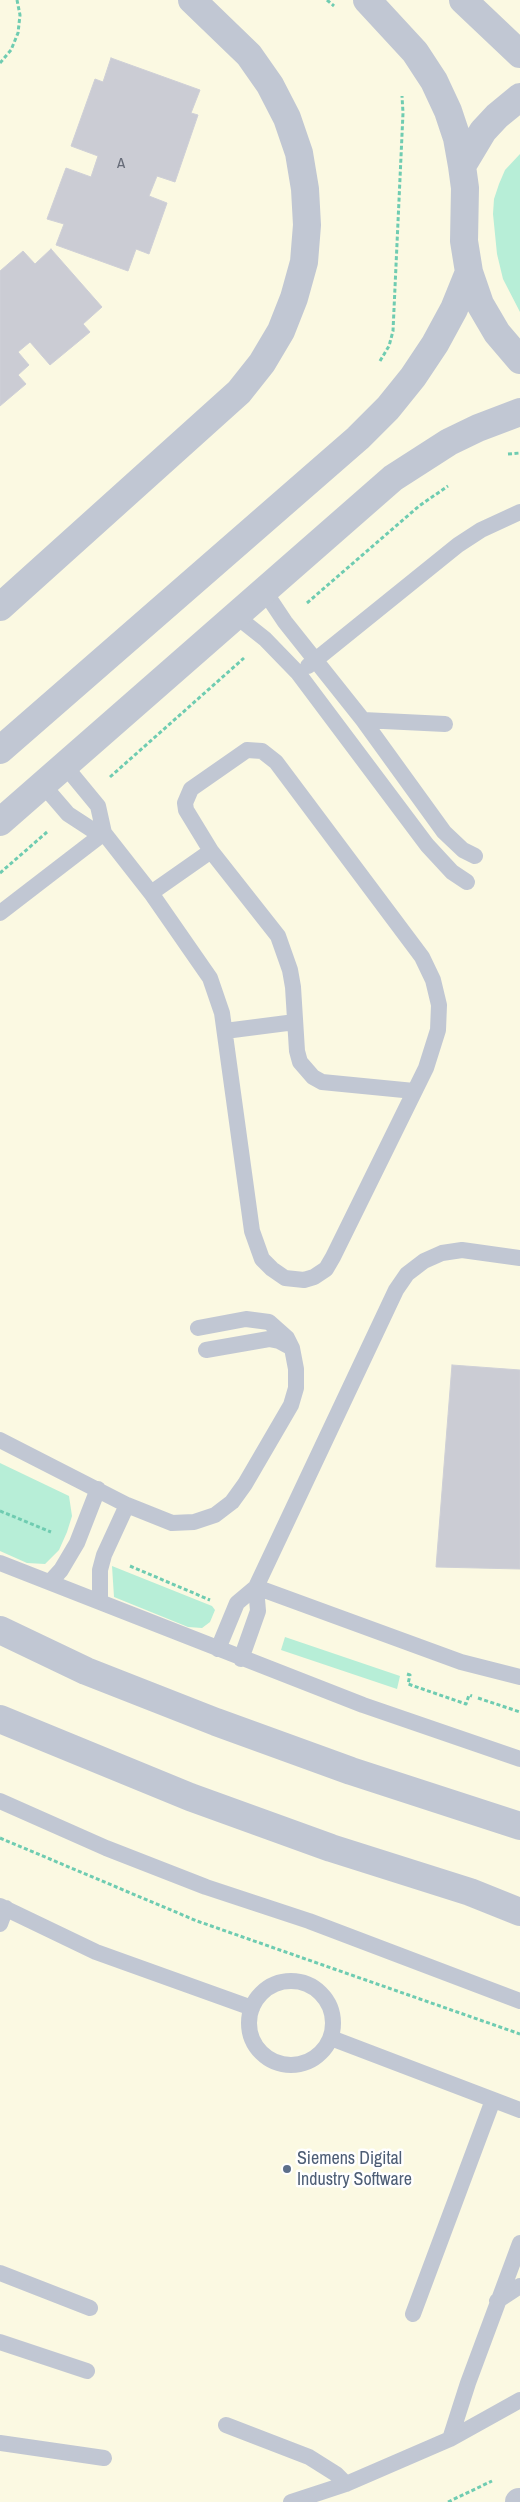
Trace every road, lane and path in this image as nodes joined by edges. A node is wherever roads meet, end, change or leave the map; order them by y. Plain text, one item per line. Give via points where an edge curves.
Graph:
1 (18, 0) edge
2 (192, 0) edge
3 (368, 0) edge
4 (463, 0) edge
5 (520, 54) edge
6 (0, 63) edge
7 (520, 97) edge
8 (462, 166) junction
9 (469, 272) junction
10 (520, 360) edge
11 (520, 412) edge
12 (520, 512) edge
13 (265, 592) junction
14 (0, 607) edge
15 (236, 616) junction
16 (316, 660) junction
17 (298, 674) junction
18 (363, 720) junction
19 (445, 724) dead end
20 (0, 750) edge
21 (65, 766) junction
22 (43, 785) junction
23 (0, 822) edge
24 (104, 833) junction
25 (211, 851) junction
26 (475, 856) dead end
27 (467, 882) dead end
28 (151, 893) junction
29 (0, 914) edge
30 (295, 1022) junction
31 (224, 1031) junction
32 (414, 1091) junction
33 (520, 1258) edge
34 (198, 1328) dead end
35 (292, 1348) junction
36 (206, 1350) dead end
37 (0, 1440) edge
38 (98, 1489) junction
39 (127, 1505) junction
40 (0, 1563) edge
41 (51, 1581) junction
42 (256, 1587) junction
43 (100, 1601) junction
44 (0, 1630) edge
45 (218, 1649) junction
46 (241, 1659) junction
47 (520, 1677) edge
48 (0, 1719) edge
49 (520, 1759) edge
50 (0, 1802) edge
51 (520, 1826) edge
52 (0, 1838) edge
53 (2, 1905) edge
54 (520, 1912) edge
55 (0, 1924) edge
56 (520, 2001) edge
57 (252, 2008) junction
58 (520, 2034) edge
59 (331, 2038) junction
60 (492, 2100) junction
61 (520, 2110) edge
62 (520, 2243) edge
63 (0, 2273) edge
64 (520, 2286) edge
65 (497, 2301) junction
66 (90, 2308) dead end
67 (413, 2314) dead end
68 (0, 2342) edge
69 (87, 2372) dead end
70 (520, 2400) edge
71 (226, 2425) dead end
72 (450, 2438) junction
73 (0, 2443) edge
74 (104, 2458) dead end
75 (498, 2477) dead end
76 (346, 2484) junction
77 (292, 2502) edge
78 (448, 2502) edge

1 - 6 path via 18,33 11,50
2 - 14 street via 249,55 270,85 299,153 307,225 304,262 294,298 271,347 239,392
3 - 8 street via 414,52 434,81 457,138
4 - 5 street
7 - 8 street via 483,131
8 - 9 street via 464,241
9 - 10 street via 480,304 497,333
9 - 20 street via 435,344 388,408 358,438
11 - 13 street via 449,442 394,478
12 - 16 lane via 458,545
13 - 15 street
13 - 16 lane
15 - 17 lane via 265,639
15 - 21 street
16 - 17 lane
16 - 18 lane
17 - 27 lane via 428,845 452,872
18 - 19 lane
18 - 26 lane via 444,832 463,850
21 - 22 street
21 - 24 lane via 98,806
22 - 23 street
22 - 24 lane via 68,814 91,829
24 - 28 lane
24 - 29 lane
25 - 28 lane
25 - 30 lane via 278,936 290,970
25 - 32 lane via 189,818 185,803 187,795 197,784 247,750 270,754 422,957 433,980 438,1030
28 - 31 lane via 210,978 222,1013
30 - 31 lane
30 - 32 lane via 300,1062 313,1077 332,1084
31 - 32 lane via 252,1231 262,1259 285,1278 304,1280 326,1269
33 - 42 lane via 462,1250 442,1253 407,1274 396,1290
34 - 35 lane via 260,1319 279,1329
35 - 36 lane via 279,1340 269,1339
35 - 39 lane via 296,1388 290,1405 232,1502 215,1515 194,1522 172,1523
37 - 38 lane
38 - 39 lane
38 - 41 lane via 77,1543
39 - 43 lane via 104,1555 100,1570
40 - 41 lane
41 - 43 lane
42 - 45 lane via 237,1603
42 - 46 lane via 258,1611
42 - 47 lane via 461,1662
43 - 45 lane
44 - 51 street via 86,1671 216,1722 351,1771
45 - 46 lane
46 - 49 lane
48 - 54 street via 190,1796
50 - 56 lane via 206,1887 309,1921
52 - 58 path via 197,1921
53 - 55 lane
53 - 57 lane via 96,1952
57 - 59 lane via 270,1986 285,1981 313,1987 331,2009
57 - 59 lane via 249,2024 253,2040 262,2054 276,2063 292,2066 308,2062 322,2052
59 - 60 lane
60 - 61 lane
60 - 67 lane
62 - 65 lane
63 - 66 lane
64 - 65 lane
65 - 72 lane
68 - 69 lane
70 - 72 lane
71 - 76 lane via 309,2458
72 - 76 lane
73 - 74 lane
75 - 78 path
76 - 77 lane

